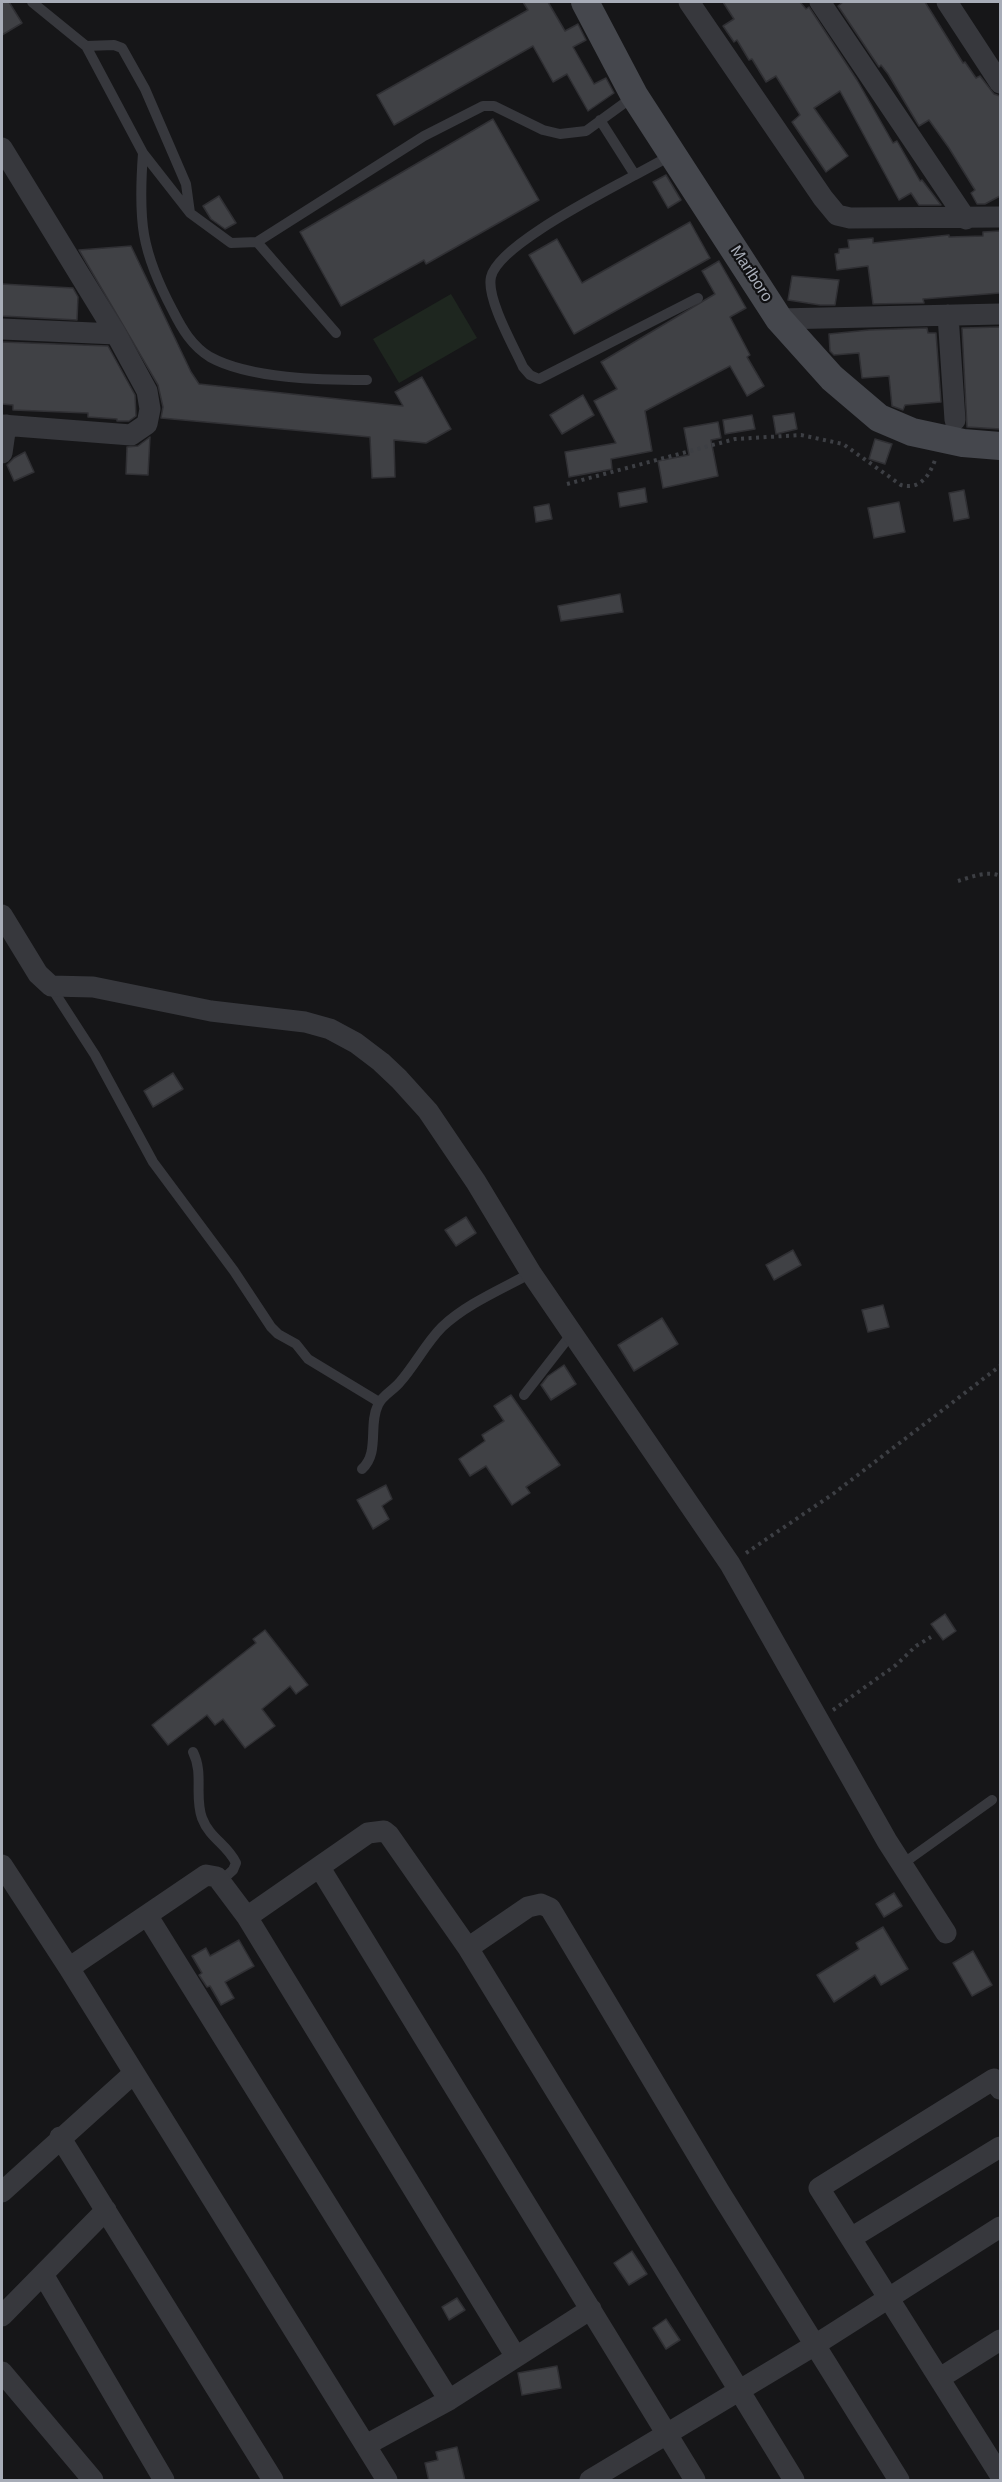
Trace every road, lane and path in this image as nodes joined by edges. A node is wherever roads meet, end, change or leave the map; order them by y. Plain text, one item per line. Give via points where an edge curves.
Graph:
1 (32, 2) edge
2 (585, 2) edge
3 (689, 2) edge
4 (820, 2) edge
5 (947, 2) edge
6 (86, 46) junction
7 (1000, 83) edge
8 (634, 95) junction
9 (600, 120) junction
10 (2, 148) edge
11 (143, 153) junction
12 (673, 155) junction
13 (9, 174) edge
14 (635, 175) junction
15 (190, 213) junction
16 (1000, 217) edge
17 (966, 219) junction
18 (257, 242) junction
19 (698, 298) dead end
20 (1000, 314) edge
21 (948, 315) junction
22 (779, 319) junction
23 (2, 329) edge
24 (116, 333) junction
25 (336, 333) dead end
26 (367, 380) dead end
27 (955, 420) dead end
28 (4, 425) edge
29 (1000, 446) edge
30 (2, 453) edge
31 (930, 472) dead end
32 (567, 484) dead end
33 (1000, 876) edge
34 (958, 880) dead end
35 (2, 915) edge
36 (51, 986) junction
37 (531, 1273) junction
38 (573, 1332) junction
39 (1000, 1366) edge
40 (524, 1395) dead end
41 (379, 1402) junction
42 (362, 1469) dead end
43 (730, 1564) junction
44 (931, 1637) dead end
45 (817, 1720) junction
46 (193, 1752) dead end
47 (992, 1800) dead end
48 (2, 1865) edge
49 (901, 1865) junction
50 (320, 1868) junction
51 (221, 1881) junction
52 (147, 1915) junction
53 (247, 1917) junction
54 (946, 1933) dead end
55 (468, 1948) junction
56 (69, 1968) junction
57 (134, 2073) junction
58 (1000, 2089) edge
59 (60, 2137) junction
60 (1000, 2147) edge
61 (2, 2192) edge
62 (106, 2210) junction
63 (1000, 2227) edge
64 (851, 2238) junction
65 (44, 2276) junction
66 (889, 2297) junction
67 (591, 2309) junction
68 (2, 2316) edge
69 (814, 2345) junction
70 (999, 2345) edge
71 (516, 2357) junction
72 (2, 2372) edge
73 (940, 2378) junction
74 (739, 2390) junction
75 (448, 2400) junction
76 (667, 2434) junction
77 (366, 2445) junction
78 (1000, 2475) edge
79 (595, 2479) edge
80 (93, 2481) edge
81 (164, 2481) edge
82 (273, 2481) edge
83 (387, 2481) edge
84 (695, 2481) edge
85 (794, 2481) edge
86 (899, 2481) edge

1 - 6 lane
2 - 8 street, Marlboro
3 - 17 street via 837,215
4 - 17 street
5 - 7 street
6 - 11 lane
6 - 15 lane via 122,48 145,89 186,184
8 - 9 lane
8 - 12 street, Marlboro
9 - 14 lane
9 - 18 lane via 586,131 560,134 494,106 483,106 424,136
10 - 13 street
11 - 15 lane
11 - 26 lane via 140,201 146,250 154,275 185,334 199,349 229,364 270,374
12 - 14 lane
12 - 22 street, Marlboro
13 - 24 street via 64,249
14 - 19 lane via 563,215 503,255 490,276 491,292 523,367 539,380
15 - 18 lane via 231,243
16 - 17 street
18 - 25 lane
20 - 21 street
21 - 22 street
21 - 27 street
22 - 29 street, Marlboro via 832,378 879,418 939,439
23 - 24 street
24 - 28 street via 147,391 150,409 147,424 140,431 131,435
28 - 30 street
31 - 32 path via 917,486 908,487 843,444 784,435 735,439
33 - 34 path via 981,874
35 - 36 street via 38,975
36 - 37 street via 93,987 211,1011 305,1022 330,1029 356,1043 381,1062 428,1111
36 - 41 lane via 95,1055 153,1161 271,1327 296,1344 308,1359
37 - 38 street
37 - 41 lane via 456,1315 432,1339 399,1384
38 - 40 lane
38 - 43 street
39 - 43 path via 833,1494
41 - 42 lane via 374,1414 371,1454
43 - 45 street
44 - 45 path
45 - 49 street
46 - 51 lane via 201,1782 201,1815 209,1834 232,1854 236,1863
47 - 49 lane
48 - 56 street
49 - 54 street
50 - 53 street
50 - 55 street via 368,1833 384,1831
50 - 67 street
51 - 52 street via 206,1875
51 - 53 street
52 - 56 street
52 - 75 street
53 - 71 street
55 - 69 street via 528,1907 541,1904 550,1908
55 - 74 street
56 - 57 street
57 - 59 street
57 - 77 street
58 - 64 street via 994,2079 819,2188
59 - 61 street
59 - 62 street
60 - 64 street
62 - 65 street
62 - 82 street
63 - 66 street
64 - 66 street
65 - 68 street
65 - 81 street
66 - 69 street
66 - 73 street
67 - 71 street
67 - 76 street
69 - 74 street
69 - 86 street
70 - 73 street
71 - 75 street
72 - 80 street
73 - 78 street
74 - 76 street
74 - 85 street
75 - 77 street
76 - 79 street
76 - 84 street
77 - 83 street

